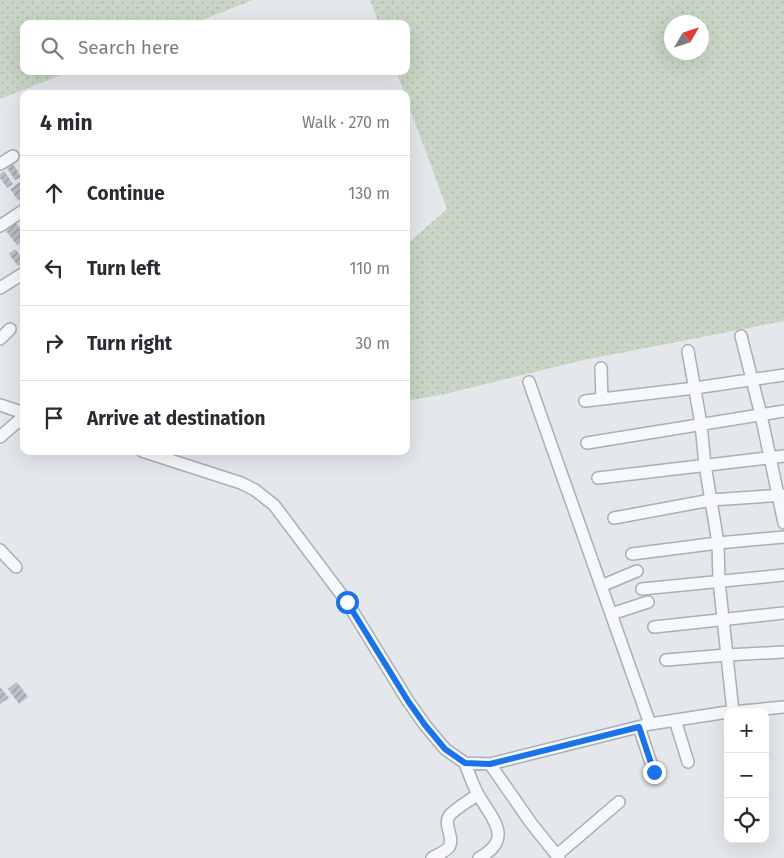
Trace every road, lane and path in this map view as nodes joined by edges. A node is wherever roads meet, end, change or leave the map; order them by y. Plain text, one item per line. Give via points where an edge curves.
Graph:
1 (13, 156) dead end
2 (0, 164) edge
3 (20, 213) edge
4 (0, 226) edge
5 (20, 276) edge
6 (0, 288) edge
7 (10, 328) dead end
8 (740, 336) dead end
9 (0, 340) edge
10 (688, 351) dead end
11 (601, 368) dead end
12 (784, 375) edge
13 (751, 380) junction
14 (529, 382) dead end
15 (695, 388) junction
16 (602, 399) junction
17 (585, 401) dead end
18 (0, 405) edge
19 (784, 411) edge
20 (20, 412) edge
21 (761, 415) junction
22 (20, 418) edge
23 (701, 424) junction
24 (0, 437) edge
25 (587, 443) dead end
26 (154, 455) edge
27 (784, 456) edge
28 (770, 457) junction
29 (706, 465) junction
30 (598, 478) dead end
31 (781, 495) edge
32 (711, 500) junction
33 (614, 518) dead end
34 (784, 523) edge
35 (784, 537) edge
36 (718, 542) junction
37 (0, 550) edge
38 (632, 554) dead end
39 (16, 567) dead end
40 (637, 572) dead end
41 (784, 576) edge
42 (720, 581) junction
43 (601, 586) junction
44 (642, 589) dead end
45 (648, 602) dead end
46 (784, 613) edge
47 (611, 614) junction
48 (724, 620) junction
49 (654, 627) dead end
50 (784, 652) edge
51 (727, 655) junction
52 (666, 660) dead end
53 (784, 707) edge
54 (732, 708) edge
55 (769, 708) edge
56 (724, 713) edge
57 (675, 720) junction
58 (644, 726) junction
59 (688, 762) dead end
60 (465, 763) junction
61 (490, 764) junction
62 (654, 772) dead end
63 (478, 794) junction
64 (619, 802) dead end
65 (558, 856) edge
66 (432, 858) edge
67 (479, 858) edge

1 - 2 street
3 - 4 street
5 - 6 street
7 - 9 street
8 - 13 street
10 - 15 street
11 - 16 street
12 - 13 street
13 - 15 street
13 - 21 street
14 - 43 street
15 - 16 street
15 - 23 street
16 - 17 street
18 - 20 street
19 - 21 street
21 - 23 street
21 - 28 street
22 - 24 street
23 - 25 street
23 - 29 street
26 - 60 street via 241,483 274,505 347,602 425,725 445,749
27 - 28 street
28 - 29 street
28 - 31 street
29 - 30 street
29 - 32 street
31 - 32 street
31 - 34 street
32 - 33 street
32 - 36 street
35 - 36 street
36 - 38 street
36 - 42 street
37 - 39 street
40 - 43 street
41 - 42 street
42 - 44 street
42 - 48 street
43 - 47 street
45 - 47 street
46 - 48 street
47 - 58 street
48 - 49 street
48 - 51 street
50 - 51 street
51 - 52 street
51 - 54 street
53 - 55 street
56 - 57 street
57 - 58 street
57 - 59 street
58 - 61 street
58 - 62 street
60 - 61 street
60 - 63 street
61 - 65 street via 530,823
63 - 66 street via 449,815 450,846
63 - 67 street via 497,824 499,835 489,853
64 - 65 street

